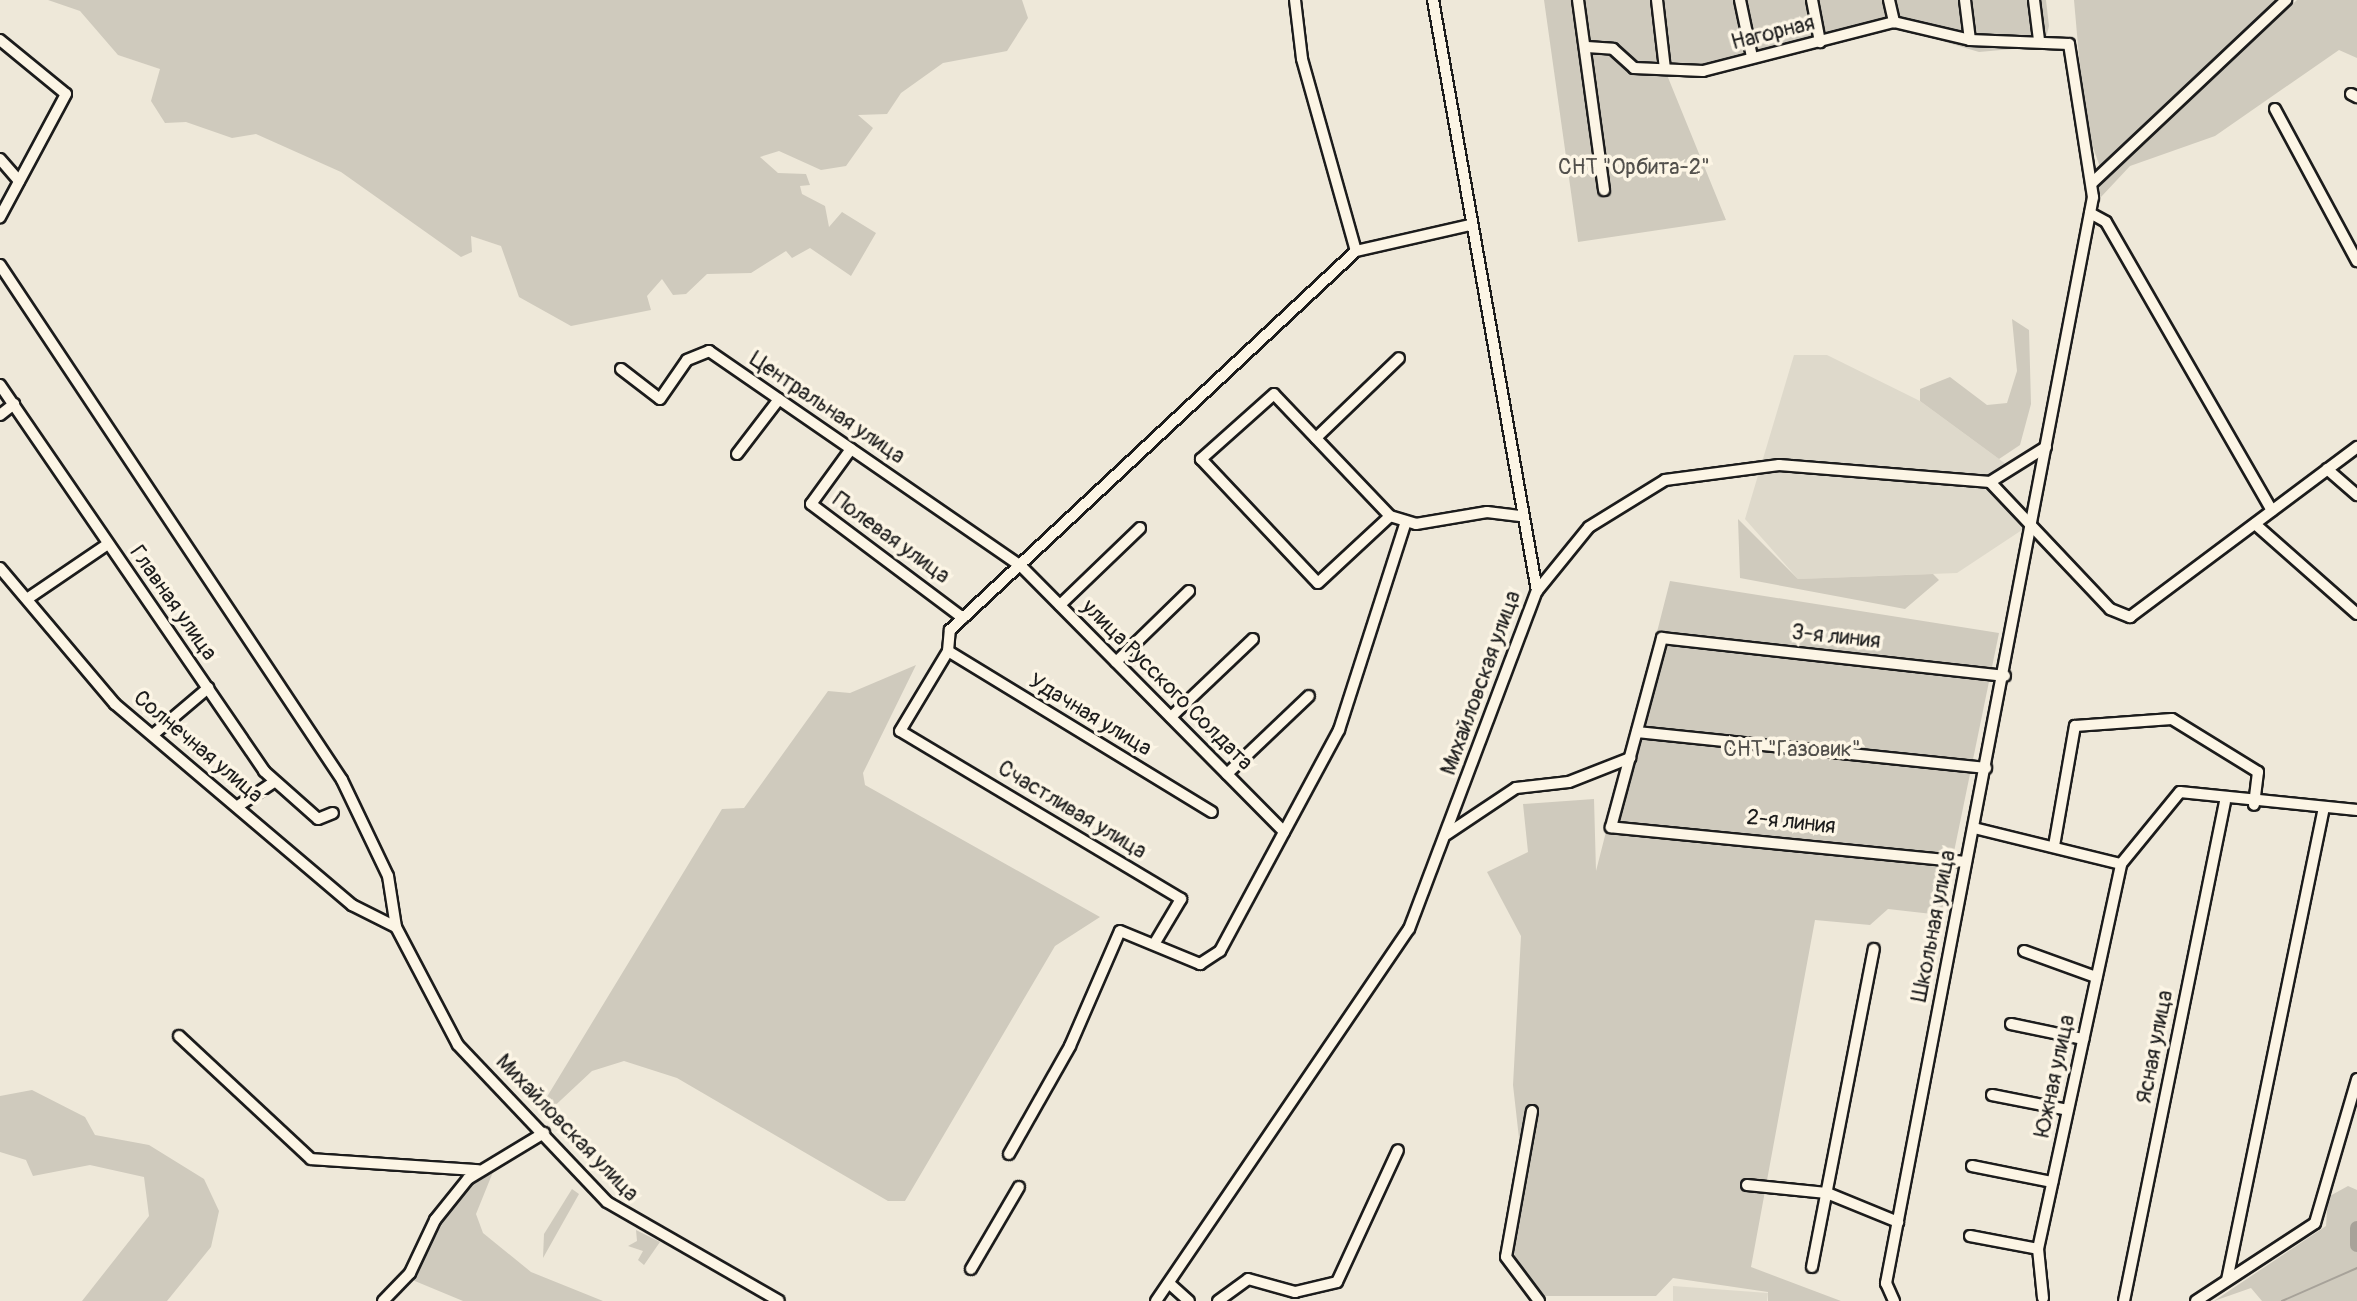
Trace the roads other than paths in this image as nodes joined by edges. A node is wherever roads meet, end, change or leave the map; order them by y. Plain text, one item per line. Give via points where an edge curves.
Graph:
1 (1295, 0) edge
2 (1433, 0) edge
3 (1578, 0) edge
4 (1657, 0) edge
5 (1740, 0) edge
6 (1812, 0) edge
7 (1889, 0) edge
8 (1965, 0) edge
9 (2034, 0) edge
10 (2286, 0) edge
11 (1894, 22) junction
12 (0, 40) edge
13 (1970, 40) junction
14 (2039, 40) junction
15 (1820, 42) junction
16 (2069, 44) joint
17 (1587, 47) junction
18 (1752, 57) junction
19 (1665, 69) junction
20 (2275, 109) dead end
21 (0, 159) edge
22 (19, 181) junction
23 (2092, 183) junction
24 (1604, 190) dead end
25 (2090, 213) junction
26 (0, 217) edge
27 (1470, 225) junction
28 (1356, 251) junction
29 (2357, 261) edge
30 (0, 265) edge
31 (1399, 358) dead end
32 (621, 369) dead end
33 (0, 385) edge
34 (779, 399) junction
35 (14, 404) junction
36 (0, 415) edge
37 (1316, 438) junction
38 (2046, 447) junction
39 (2357, 447) edge
40 (851, 449) junction
41 (737, 454) dead end
42 (2327, 469) junction
43 (1990, 482) junction
44 (2357, 495) edge
45 (2272, 511) junction
46 (1390, 516) junction
47 (1522, 516) junction
48 (1406, 521) junction
49 (2031, 524) junction
50 (2255, 524) junction
51 (1140, 528) dead end
52 (108, 544) junction
53 (1021, 566) junction
54 (0, 568) edge
55 (1189, 591) dead end
56 (1537, 591) junction
57 (27, 599) junction
58 (1060, 605) junction
59 (2357, 614) edge
60 (963, 618) junction
61 (1253, 639) dead end
62 (948, 651) junction
63 (1116, 662) junction
64 (2005, 676) junction
65 (208, 688) junction
66 (1309, 696) dead end
67 (1171, 717) junction
68 (1637, 732) junction
69 (155, 733) junction
70 (1630, 758) junction
71 (1986, 768) junction
72 (1227, 774) junction
73 (274, 782) junction
74 (2225, 802) junction
75 (2254, 805) junction
76 (238, 806) junction
77 (2324, 808) junction
78 (2357, 810) edge
79 (1212, 812) dead end
80 (333, 813) dead end
81 (1974, 828) junction
82 (1284, 832) junction
83 (1447, 834) junction
84 (2054, 846) junction
85 (1966, 862) junction
86 (2121, 864) junction
87 (396, 927) junction
88 (1156, 941) junction
89 (1874, 949) dead end
90 (2024, 951) dead end
91 (2096, 977) junction
92 (2011, 1024) dead end
93 (179, 1036) dead end
94 (2083, 1039) junction
95 (2357, 1079) edge
96 (1992, 1095) dead end
97 (2068, 1110) junction
98 (1532, 1111) dead end
99 (544, 1133) junction
100 (1398, 1150) dead end
101 (1009, 1154) dead end
102 (1972, 1166) dead end
103 (478, 1170) junction
104 (2052, 1182) junction
105 (1747, 1185) dead end
106 (1019, 1187) dead end
107 (1827, 1193) junction
108 (1898, 1222) junction
109 (1970, 1236) dead end
110 (2038, 1249) junction
111 (1812, 1267) dead end
112 (971, 1269) dead end
113 (2228, 1280) junction
114 (1171, 1285) junction
115 (2043, 1298) dead end
116 (383, 1301) edge
117 (779, 1301) edge
118 (1156, 1301) edge
119 (1189, 1301) edge
120 (1218, 1301) edge
121 (1539, 1301) edge
122 (1894, 1301) edge
123 (2124, 1301) edge
124 (2196, 1301) edge

1 - 28 street via 1302,59 1322,111
2 - 27 street, Михайловская улица
3 - 17 street
4 - 19 street
5 - 18 street
6 - 15 street
7 - 11 street
8 - 13 street
9 - 14 street
10 - 23 street
11 - 13 street, Нагорная
11 - 15 street, Нагорная
12 - 22 street via 66,94
13 - 14 street, Нагорная
14 - 16 street, Нагорная
15 - 18 street, Нагорная
16 - 23 street, Школьная улица
17 - 19 street, Нагорная via 1613,49 1634,68
17 - 24 street
18 - 19 street, Нагорная via 1703,71
20 - 29 street
21 - 22 street
22 - 26 street
23 - 25 street, Школьная улица
25 - 38 street, Школьная улица
25 - 45 street via 2106,222
27 - 28 street
27 - 47 street, Михайловская улица
28 - 53 street
30 - 87 street, Михайловская улица via 342,780 388,876
31 - 37 street
32 - 34 street, Центральная улица via 660,399 687,360 709,351
33 - 35 street, Главная улица
34 - 40 street, Центральная улица
34 - 41 street
35 - 36 street
35 - 52 street, Главная улица
37 - 46 street
37 - 46 street via 1274,394 1201,459 1318,583
38 - 43 street
38 - 49 street, Школьная улица
39 - 42 street
40 - 53 street, Центральная улица
40 - 60 street, Полевая улица via 811,504
42 - 44 street
42 - 45 street
43 - 49 street
43 - 56 street via 1779,465 1693,473 1608,512
45 - 50 street
46 - 48 street
47 - 48 street via 1487,512
47 - 56 street, Михайловская улица
48 - 82 street via 1361,649 1355,689
49 - 50 street via 2110,609 2130,617
49 - 64 street, Школьная улица
50 - 59 street
51 - 58 street
52 - 57 street
52 - 65 street, Главная улица
53 - 58 street, улица Русского Солдата
53 - 60 street
54 - 57 street, Солнечная улица
55 - 63 street
56 - 83 street, Михайловская улица
57 - 69 street, Солнечная улица via 115,704
58 - 63 street, улица Русского Солдата
60 - 62 street via 950,630
61 - 67 street
62 - 79 street, Удачная улица
62 - 88 street, Счастливая улица via 900,731 1181,899
63 - 67 street, улица Русского Солдата
64 - 68 street, 3-я линия via 1662,638
64 - 71 street, Школьная улица
65 - 69 street
65 - 73 street, Главная улица
66 - 72 street
67 - 72 street, улица Русского Солдата
68 - 70 street
68 - 71 street
69 - 76 street, Солнечная улица
70 - 83 street via 1569,782 1516,788
70 - 85 street, 2-я линия via 1611,827
71 - 81 street, Школьная улица
72 - 82 street, улица Русского Солдата
73 - 76 street
73 - 80 street, Главная улица via 318,819
74 - 75 street
74 - 86 street via 2180,792
74 - 123 street, Ясная улица
75 - 77 street
75 - 84 street via 2258,772 2172,719 2075,726
76 - 87 street, Солнечная улица via 352,905
77 - 78 street
77 - 113 street
81 - 84 street
81 - 85 street, Школьная улица
82 - 88 street via 1209,963
83 - 114 street, Михайловская улица via 1409,929
84 - 86 street
85 - 108 street, Школьная улица
86 - 91 street, Южная улица
87 - 99 street, Михайловская улица via 458,1045
88 - 101 street via 1120,931 1070,1046
89 - 107 street
90 - 91 street
91 - 94 street, Южная улица
92 - 94 street
93 - 103 street via 311,1159
94 - 97 street, Южная улица
95 - 113 street via 2315,1223
96 - 97 street
97 - 104 street, Южная улица
98 - 121 street via 1506,1257
99 - 103 street
99 - 117 street, Михайловская улица via 632,1222
100 - 120 street via 1337,1282 1295,1292 1248,1279
102 - 104 street
103 - 116 street via 451,1197 410,1273
104 - 110 street, Южная улица
105 - 107 street
106 - 112 street
107 - 108 street
107 - 111 street
108 - 122 street, Школьная улица via 1886,1283
109 - 110 street
110 - 115 street, Южная улица
113 - 124 street
114 - 118 street, Михайловская улица
114 - 119 street

